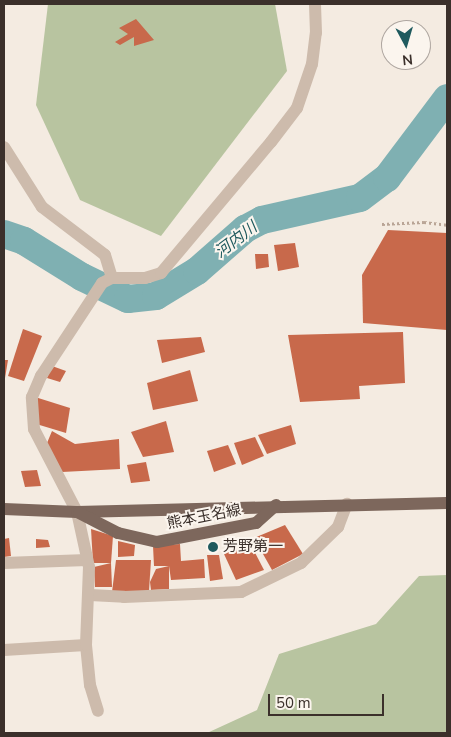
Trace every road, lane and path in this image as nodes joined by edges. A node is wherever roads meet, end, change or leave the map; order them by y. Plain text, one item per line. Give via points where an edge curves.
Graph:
1 (316, 4) edge
2 (4, 148) edge
3 (382, 224) dead end
4 (447, 225) edge
5 (112, 278) junction
6 (447, 503) edge
7 (348, 504) junction
8 (276, 505) junction
9 (4, 509) edge
10 (77, 512) junction
11 (87, 560) junction
12 (4, 563) edge
13 (90, 595) junction
14 (86, 645) junction
15 (4, 650) edge
16 (98, 711) dead end

1 - 5 street via 312,64 297,108 161,273 145,278
2 - 5 street via 42,207 105,255
3 - 4 path via 424,222
5 - 10 street via 102,283 72,326 32,397 34,429
6 - 7 main road, 熊本玉名線
7 - 8 main road, 熊本玉名線
7 - 13 street via 338,527 301,563 241,592 124,597
8 - 10 main road, 熊本玉名線
8 - 10 main road, 熊本玉名線 via 256,523 158,542 118,533
9 - 10 main road, 熊本玉名線
10 - 11 street
11 - 12 street
11 - 13 street
13 - 14 street
14 - 15 street
14 - 16 street via 90,685

